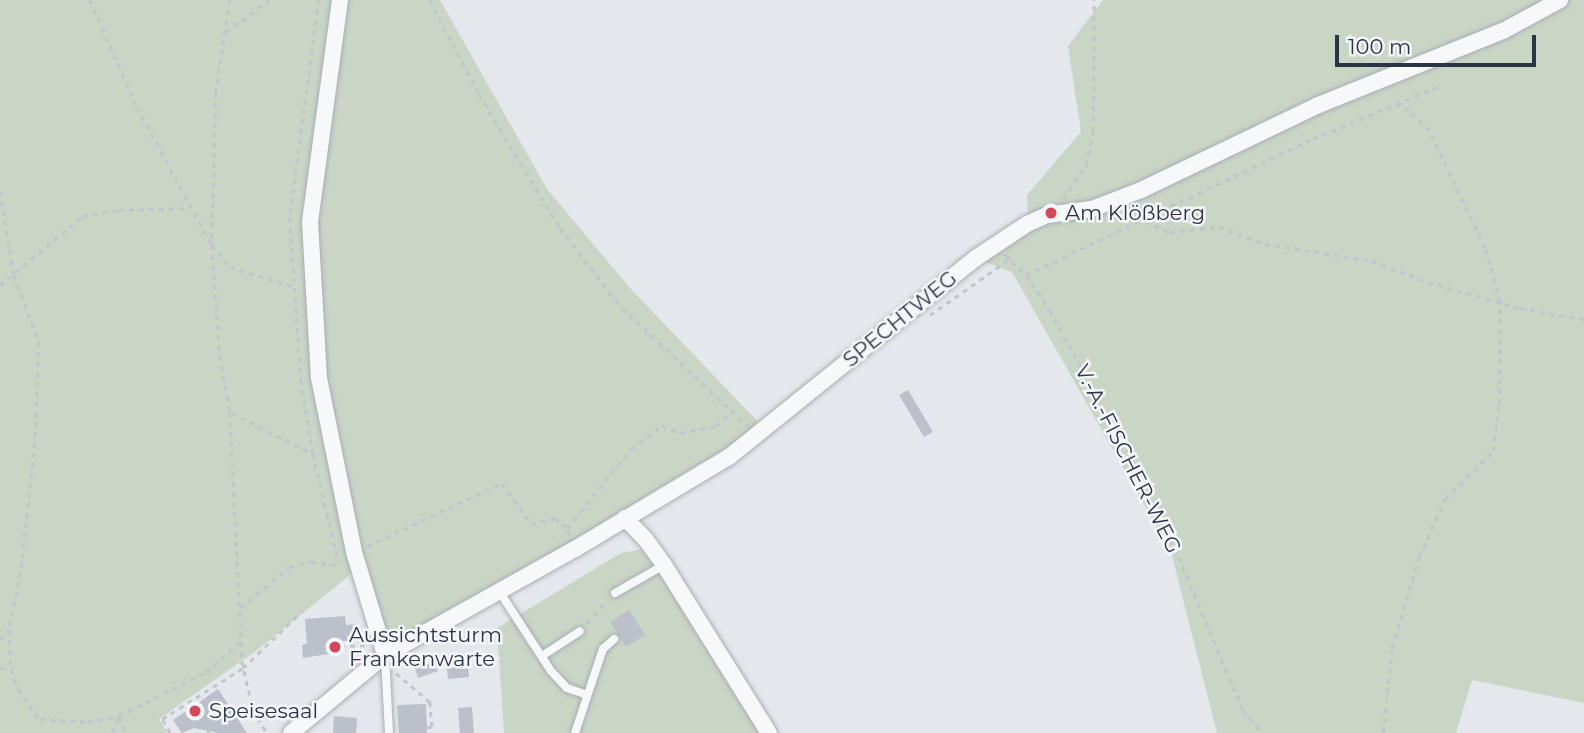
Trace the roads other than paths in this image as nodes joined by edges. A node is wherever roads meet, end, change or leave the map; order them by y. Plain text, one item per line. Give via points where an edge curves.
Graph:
1 (340, 0) edge
2 (1560, 0) edge
3 (625, 519) junction
4 (664, 565) junction
5 (499, 591) junction
6 (615, 593) road end
7 (580, 631) road end
8 (614, 639) dead end
9 (384, 655) junction
10 (542, 656) junction
11 (587, 695) junction
12 (291, 733) edge
13 (389, 733) edge
14 (575, 733) edge
15 (769, 733) edge

1 - 9 street via 310,222 319,378 354,552
2 - 3 street, SPECHTWEG via 1503,31 1316,106 1141,190 1092,209 1054,214 1027,224 976,258 729,457
3 - 4 street
3 - 5 street, SPECHTWEG
4 - 6 lane
4 - 15 street
5 - 9 street, SPECHTWEG
5 - 10 lane
7 - 10 lane
8 - 11 lane via 603,649
9 - 12 street, SPECHTWEG
9 - 13 lane
10 - 11 lane via 567,688
11 - 14 lane

